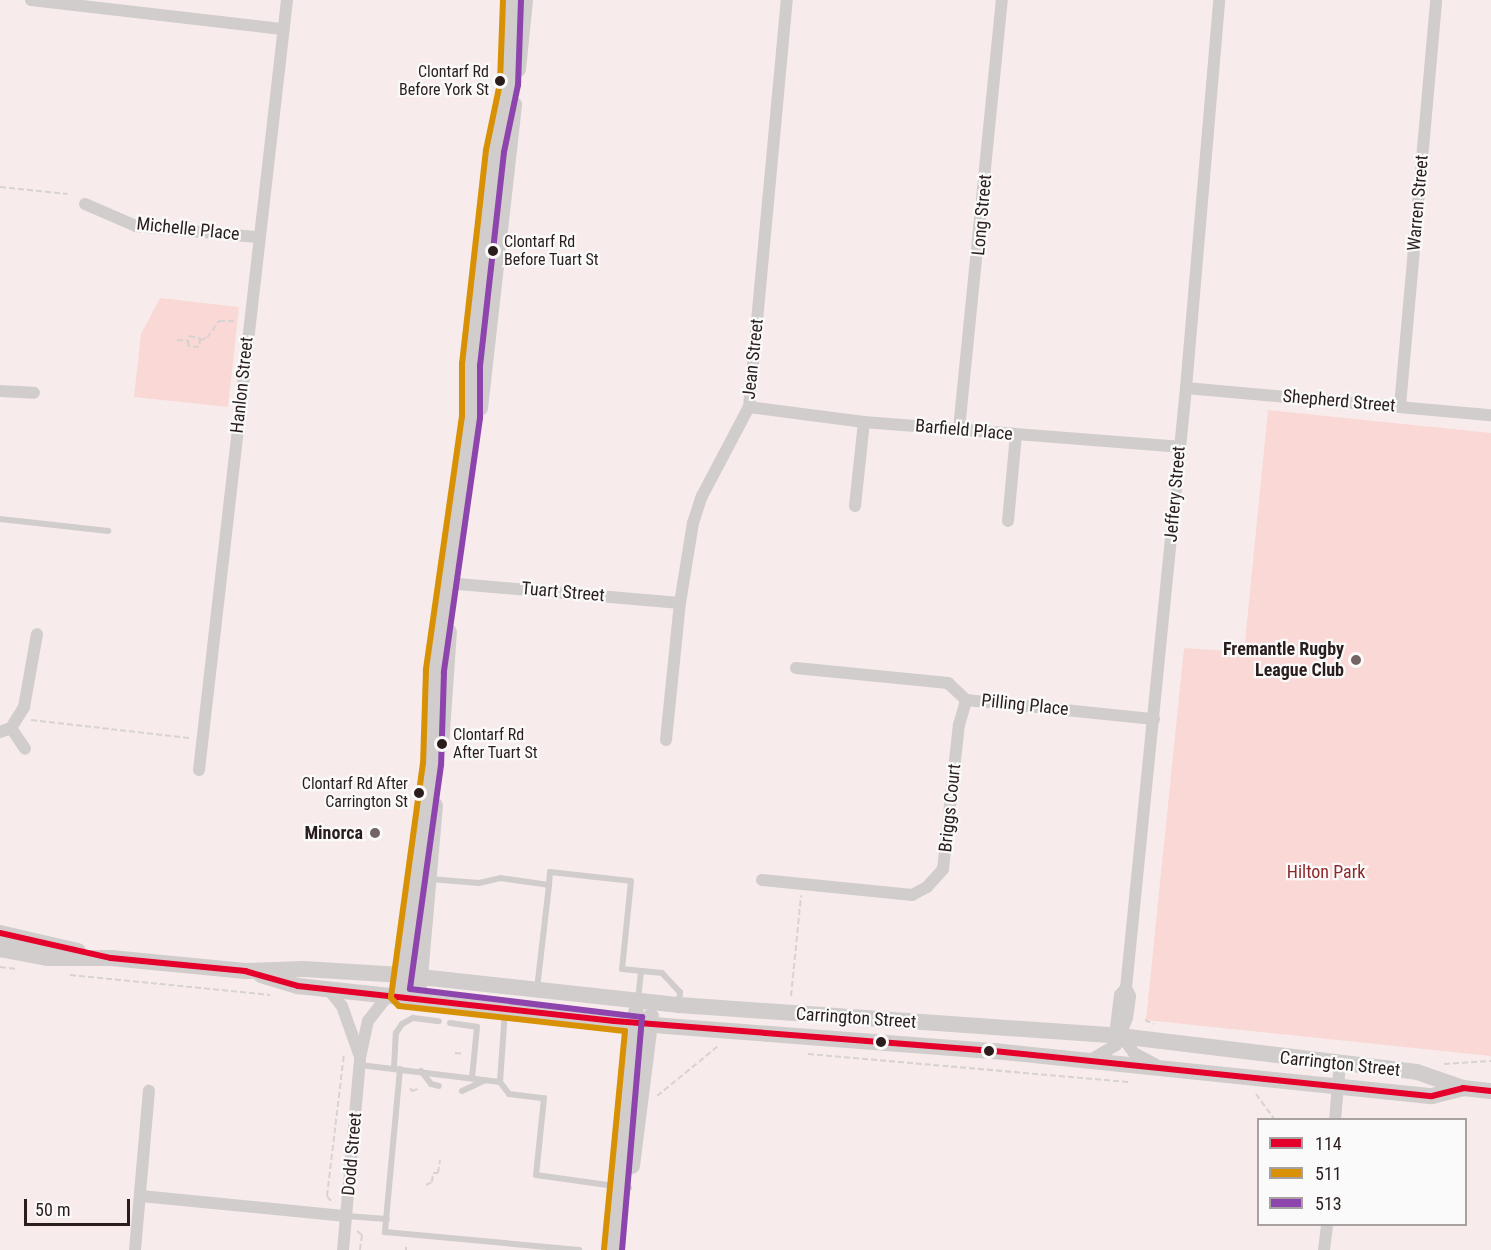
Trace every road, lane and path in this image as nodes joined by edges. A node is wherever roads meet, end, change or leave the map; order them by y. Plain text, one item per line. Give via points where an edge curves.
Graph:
1 (31, 0) edge
2 (287, 0) edge
3 (512, 0) edge
4 (525, 0) edge
5 (787, 0) edge
6 (1002, 0) edge
7 (1219, 0) edge
8 (1436, 0) edge
9 (283, 29) junction
10 (0, 187) edge
11 (68, 194) dead end
12 (85, 204) dead end
13 (258, 237) junction
14 (239, 321) dead end
15 (177, 340) dead end
16 (200, 340) junction
17 (189, 341) junction
18 (1186, 388) junction
19 (0, 391) edge
20 (34, 393) dead end
21 (1400, 406) junction
22 (749, 407) junction
23 (1491, 415) edge
24 (864, 422) junction
25 (959, 429) junction
26 (1016, 434) junction
27 (1179, 447) junction
28 (855, 506) dead end
29 (0, 519) edge
30 (1008, 521) dead end
31 (108, 531) dead end
32 (450, 583) junction
33 (680, 603) junction
34 (37, 634) dead end
35 (796, 668) dead end
36 (966, 700) junction
37 (19, 718) junction
38 (1154, 718) junction
39 (5, 730) edge
40 (202, 739) junction
41 (666, 740) dead end
42 (25, 750) dead end
43 (199, 770) dead end
44 (429, 879) junction
45 (762, 880) dead end
46 (802, 884) junction
47 (549, 885) junction
48 (0, 933) edge
49 (0, 949) edge
50 (111, 958) junction
51 (0, 968) edge
52 (23, 970) dead end
53 (246, 971) junction
54 (641, 971) junction
55 (58, 974) dead end
56 (402, 975) junction
57 (420, 977) junction
58 (328, 989) junction
59 (537, 989) junction
60 (279, 996) dead end
61 (394, 996) junction
62 (791, 996) dead end
63 (418, 999) junction
64 (645, 1002) junction
65 (679, 1005) junction
66 (506, 1009) junction
67 (439, 1021) dead end
68 (450, 1023) dead end
69 (643, 1024) junction
70 (1120, 1036) junction
71 (723, 1042) dead end
72 (344, 1047) dead end
73 (801, 1053) dead end
74 (360, 1061) junction
75 (1088, 1061) junction
76 (1340, 1063) junction
77 (397, 1068) junction
78 (1163, 1069) junction
79 (421, 1071) junction
80 (472, 1078) junction
81 (487, 1080) junction
82 (500, 1082) junction
83 (1134, 1082) dead end
84 (399, 1084) junction
85 (437, 1085) joint
86 (1338, 1086) junction
87 (1463, 1088) junction
88 (462, 1090) dead end
89 (149, 1091) dead end
90 (1491, 1091) edge
91 (1245, 1093) dead end
92 (1256, 1094) junction
93 (1268, 1096) dead end
94 (655, 1098) dead end
95 (1274, 1118) edge
96 (1335, 1118) edge
97 (440, 1160) dead end
98 (426, 1185) dead end
99 (624, 1187) junction
100 (141, 1196) junction
101 (333, 1203) dead end
102 (346, 1216) junction
103 (387, 1219) junction
104 (1327, 1226) edge
105 (353, 1228) dead end
106 (135, 1250) edge
107 (343, 1250) edge
108 (360, 1250) edge
109 (579, 1250) edge
110 (613, 1250) edge
111 (623, 1250) edge
112 (1324, 1250) edge

1 - 9 street
2 - 9 street, Hanlon Street
3 - 32 street via 509,84 495,151 471,364 471,417
4 - 32 street via 478,426
5 - 22 street, Jean Street
6 - 25 street, Long Street
7 - 18 street, Jeffery Street
8 - 21 street, Warren Street
9 - 13 street, Hanlon Street
10 - 11 path
12 - 13 street, Michelle Place via 136,226
13 - 40 street, Hanlon Street
14 - 16 path via 219,321 207,338
15 - 17 path
16 - 17 path via 189,336
16 - 17 path via 199,347 188,346
18 - 21 street, Shepherd Street
18 - 27 street, Jeffery Street
19 - 20 street
21 - 23 street, Shepherd Street
22 - 24 street, Barfield Place
22 - 33 street, Jean Street via 696,509
24 - 25 street, Barfield Place
24 - 28 street
25 - 26 street, Barfield Place
26 - 27 street, Barfield Place
26 - 30 street
27 - 38 street, Jeffery Street
29 - 31 lane
32 - 33 street, Tuart Street
32 - 44 street
32 - 56 street via 434,681 432,764
33 - 41 street, Jean Street
34 - 37 street
35 - 36 street, Pilling Place via 948,683
36 - 38 street, Pilling Place
36 - 46 street, Briggs Court via 959,725 943,869 927,887 912,895
37 - 39 street
37 - 40 path
38 - 70 street, Jeffery Street via 1126,987 1130,996 1126,1028
39 - 42 street
40 - 43 street, Hanlon Street
44 - 47 lane via 478,883 500,878
44 - 57 street
45 - 46 street, Briggs Court
46 - 62 path
47 - 54 lane via 550,872 631,880 622,969
47 - 59 lane
48 - 50 main road, Carrington Street
49 - 50 main road, Carrington Street via 47,958
50 - 53 main road, Carrington Street
51 - 52 path
53 - 56 main road, Carrington Street via 304,969
53 - 58 main road, Carrington Street
54 - 64 lane
54 - 65 lane via 662,973 680,992
55 - 60 path
56 - 57 main road, Carrington Street
56 - 61 street
57 - 59 main road, Carrington Street
57 - 63 street
58 - 61 main road, Carrington Street
58 - 74 street, Dodd Street via 342,1006
59 - 64 main road, Carrington Street
61 - 63 main road, Carrington Street
61 - 74 street, Dodd Street via 368,1021
63 - 66 main road, Carrington Street
64 - 65 main road, Carrington Street
64 - 69 main road
65 - 70 main road, Carrington Street
66 - 69 main road, Carrington Street
66 - 82 lane
67 - 77 lane via 413,1018 402,1024 396,1033
68 - 80 lane via 477,1027
69 - 75 main road, Carrington Street
69 - 99 main road
70 - 75 street, Jeffery Street via 1110,1052
70 - 76 main road, Carrington Street
70 - 78 street via 1134,1053
71 - 94 path
72 - 101 path via 327,1196
73 - 83 path
74 - 77 lane
74 - 102 street, Dodd Street
75 - 78 main road, Carrington Street
76 - 86 street
76 - 87 main road, Carrington Street via 1417,1072
77 - 79 lane
77 - 84 lane
78 - 86 main road, Carrington Street
79 - 80 lane
79 - 85 lane
80 - 81 lane
81 - 82 lane
81 - 88 lane
82 - 99 lane via 509,1094 544,1098 536,1175
84 - 85 path via 408,1085 412,1091 434,1091
84 - 103 lane
86 - 87 main road, Carrington Street via 1432,1096
86 - 96 street
87 - 90 main road, Carrington Street
89 - 100 street
91 - 92 path
92 - 93 path
92 - 95 path
97 - 98 path via 438,1173 433,1173 432,1182
99 - 110 main road
99 - 111 main road
100 - 102 street
100 - 106 street
102 - 103 lane
102 - 107 street, Dodd Street
103 - 109 lane via 386,1232
104 - 112 street
105 - 108 path via 362,1235

